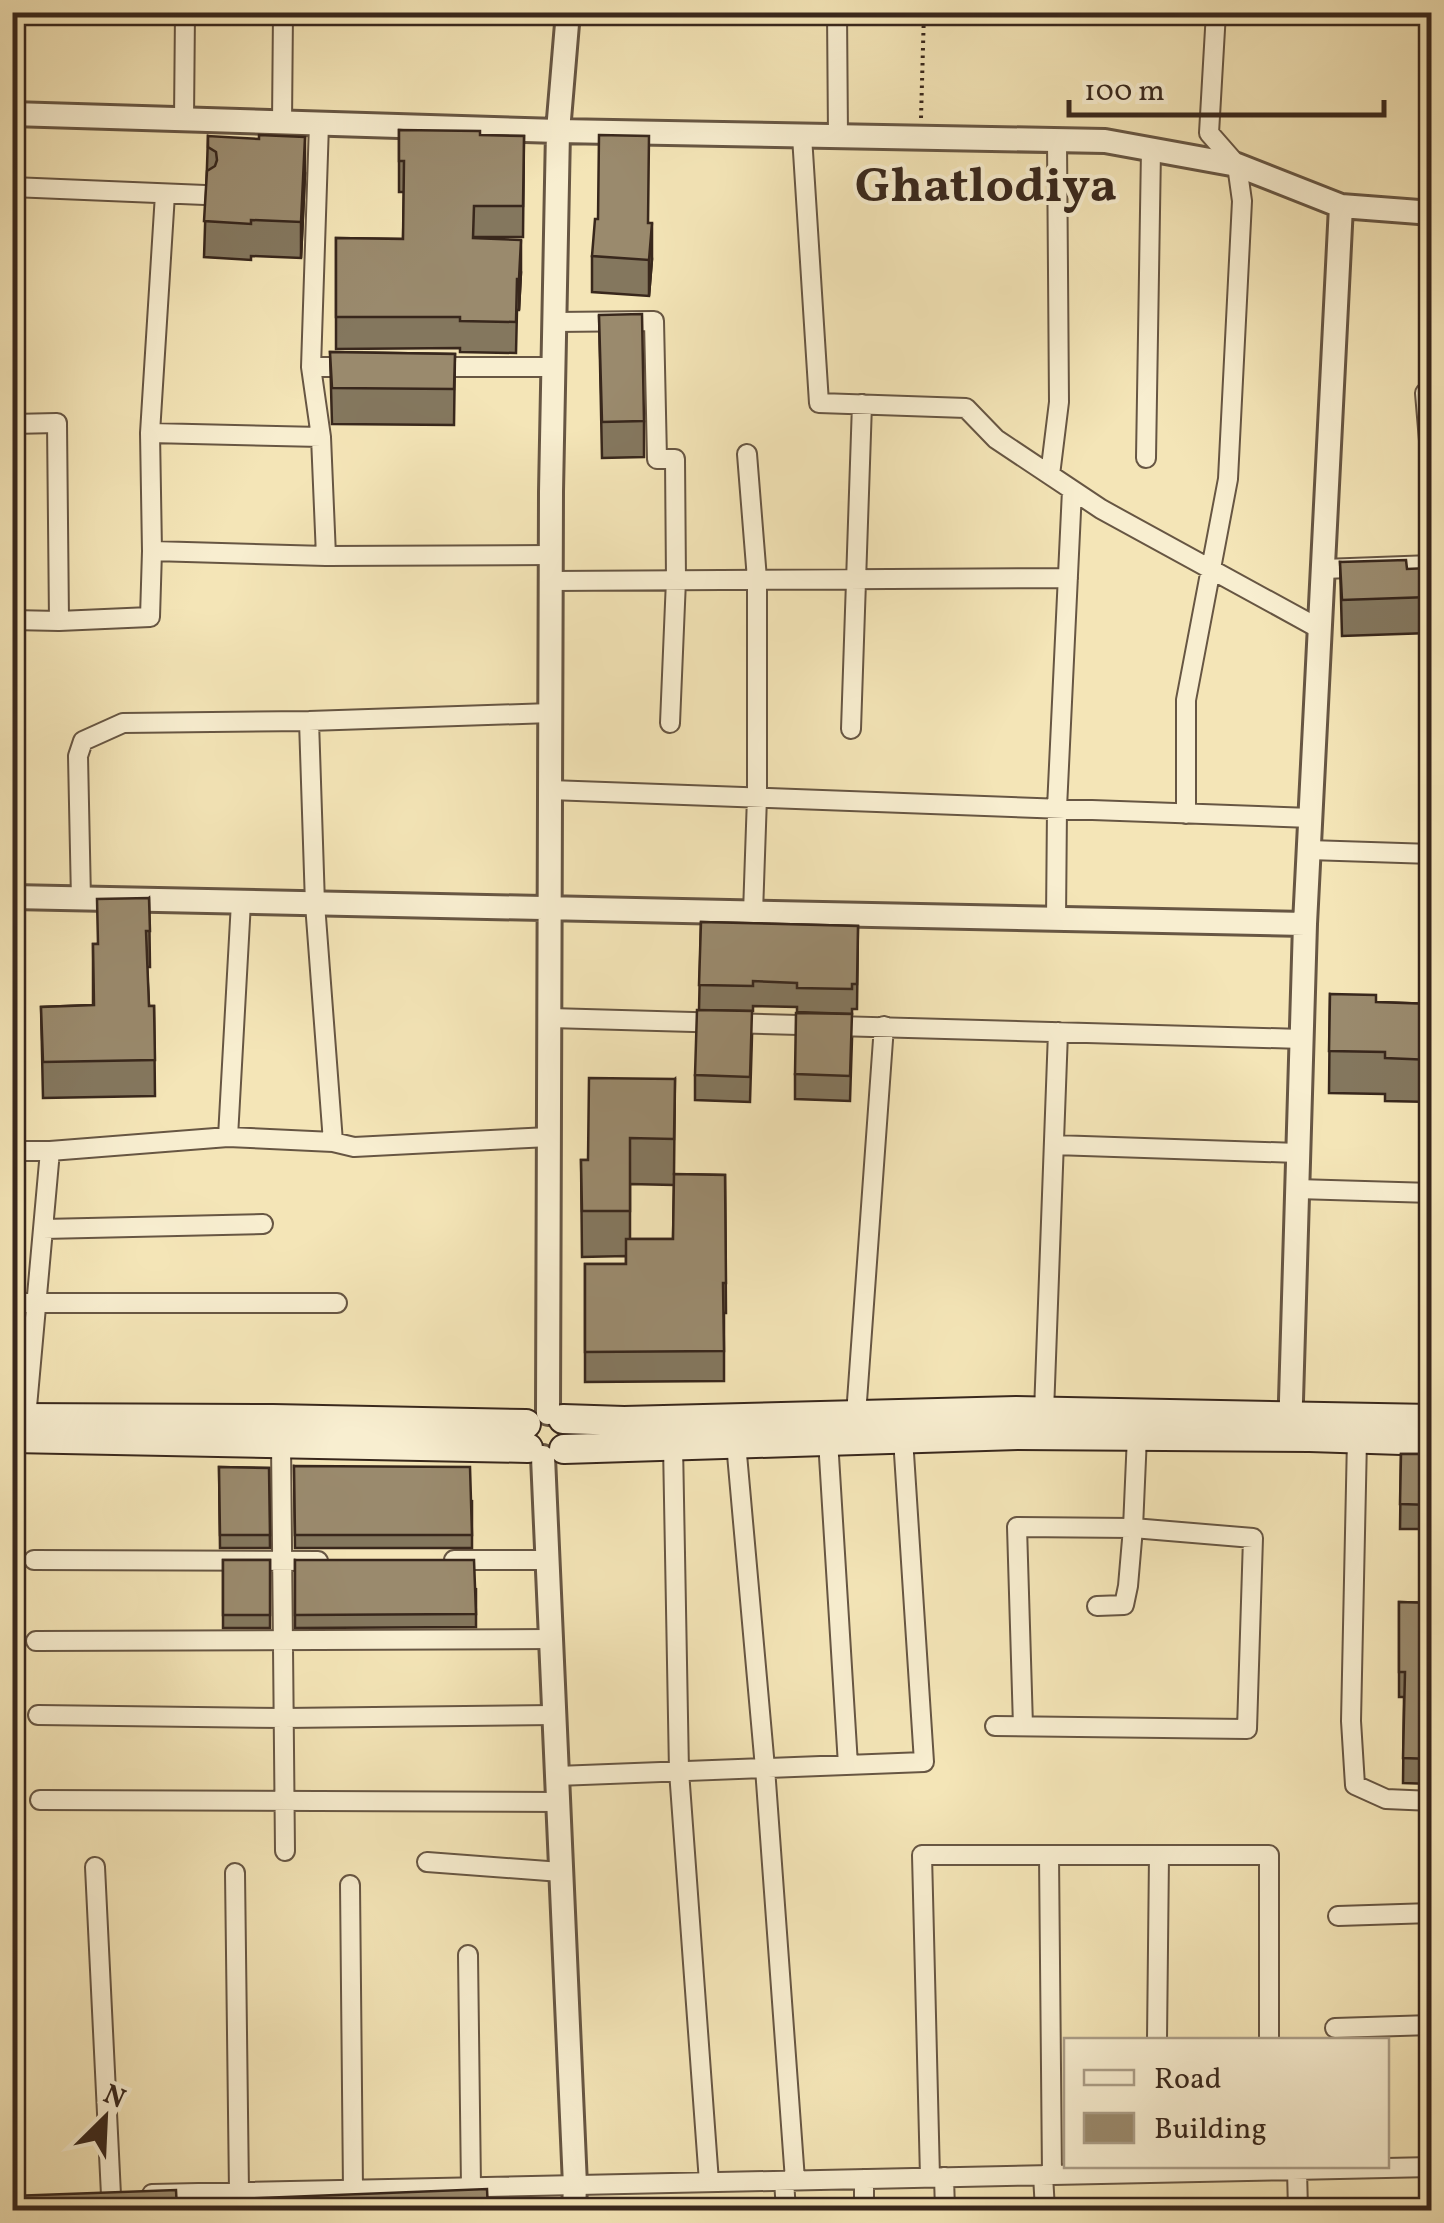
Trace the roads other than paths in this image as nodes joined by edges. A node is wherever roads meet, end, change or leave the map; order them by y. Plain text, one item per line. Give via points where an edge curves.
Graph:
1 (185, 12) edge
2 (283, 12) edge
3 (568, 12) edge
4 (836, 12) edge
5 (1216, 12) edge
6 (12, 114) edge
7 (184, 120) junction
8 (282, 123) junction
9 (319, 124) junction
10 (558, 131) junction
11 (802, 136) junction
12 (838, 136) junction
13 (1057, 140) junction
14 (1151, 150) junction
15 (1237, 165) junction
16 (12, 186) edge
17 (165, 194) junction
18 (205, 196) edge
19 (1432, 199) edge
20 (1341, 206) junction
21 (1431, 213) edge
22 (554, 322) junction
23 (367, 367) edge
24 (423, 367) edge
25 (554, 367) junction
26 (312, 368) junction
27 (1425, 393) dead end
28 (862, 404) junction
29 (12, 424) edge
30 (150, 432) junction
31 (322, 437) junction
32 (747, 454) dead end
33 (1146, 458) dead end
34 (1050, 475) junction
35 (1432, 476) edge
36 (1072, 490) junction
37 (152, 551) junction
38 (551, 555) junction
39 (326, 556) junction
40 (1432, 565) edge
41 (1210, 569) junction
42 (1323, 569) junction
43 (1068, 578) junction
44 (757, 579) junction
45 (854, 579) junction
46 (676, 580) junction
47 (551, 581) junction
48 (12, 620) edge
49 (59, 621) junction
50 (1320, 629) junction
51 (551, 712) junction
52 (309, 722) junction
53 (670, 723) dead end
54 (851, 729) dead end
55 (550, 790) junction
56 (758, 798) junction
57 (1057, 808) junction
58 (1186, 814) junction
59 (1310, 818) junction
60 (1309, 850) junction
61 (1432, 854) edge
62 (12, 897) edge
63 (81, 898) junction
64 (241, 902) junction
65 (314, 904) junction
66 (550, 909) junction
67 (753, 913) junction
68 (1056, 919) junction
69 (1305, 924) junction
70 (550, 1018) junction
71 (884, 1026) junction
72 (1058, 1032) junction
73 (1302, 1040) junction
74 (228, 1136) junction
75 (549, 1137) junction
76 (333, 1142) junction
77 (1054, 1146) junction
78 (12, 1151) edge
79 (50, 1151) junction
80 (1298, 1153) junction
81 (1298, 1188) junction
82 (1432, 1193) edge
83 (263, 1224) dead end
84 (42, 1229) junction
85 (36, 1301) junction
86 (12, 1302) edge
87 (337, 1304) dead end
88 (1044, 1412) junction
89 (856, 1416) junction
90 (1432, 1418) edge
91 (17, 1425) edge
92 (1290, 1426) junction
93 (545, 1435) junction
94 (1137, 1436) junction
95 (903, 1438) junction
96 (1357, 1439) junction
97 (828, 1440) junction
98 (1432, 1441) edge
99 (281, 1443) junction
100 (736, 1443) junction
101 (673, 1445) junction
102 (1132, 1528) junction
103 (34, 1560) dead end
104 (440, 1560) edge
105 (548, 1560) junction
106 (342, 1561) edge
107 (282, 1562) junction
108 (1097, 1606) dead end
109 (283, 1639) junction
110 (551, 1639) junction
111 (36, 1641) dead end
112 (554, 1715) junction
113 (38, 1716) dead end
114 (284, 1718) junction
115 (995, 1726) dead end
116 (1024, 1726) junction
117 (848, 1765) junction
118 (765, 1768) junction
119 (679, 1772) junction
120 (557, 1776) junction
121 (40, 1800) dead end
122 (284, 1800) junction
123 (1432, 1801) edge
124 (558, 1802) junction
125 (284, 1851) dead end
126 (1049, 1855) junction
127 (1159, 1856) junction
128 (428, 1862) dead end
129 (95, 1868) dead end
130 (235, 1872) dead end
131 (562, 1872) junction
132 (350, 1885) dead end
133 (1432, 1913) edge
134 (1338, 1916) dead end
135 (468, 1954) dead end
136 (1432, 2025) edge
137 (1335, 2028) dead end
138 (1157, 2038) edge
139 (1269, 2038) edge
140 (1432, 2166) edge
141 (1389, 2167) edge
142 (1272, 2168) edge
143 (1364, 2168) edge
144 (1156, 2169) edge
145 (1297, 2170) junction
146 (1048, 2175) junction
147 (937, 2177) junction
148 (864, 2179) junction
149 (790, 2180) junction
150 (709, 2182) junction
151 (575, 2185) junction
152 (472, 2187) junction
153 (353, 2190) junction
154 (239, 2192) junction
155 (85, 2195) edge
156 (111, 2195) junction
157 (574, 2210) edge
158 (786, 2210) edge
159 (864, 2210) edge
160 (945, 2210) edge
161 (1045, 2210) edge
162 (1298, 2210) edge

1 - 7 street
2 - 8 street
3 - 10 street
4 - 12 street
5 - 15 street via 1210,134
6 - 7 street
7 - 8 street
8 - 9 street
9 - 10 street
9 - 26 street
10 - 11 street
10 - 22 street
11 - 12 street
11 - 28 street via 820,402
12 - 13 street
13 - 14 street
13 - 34 street via 1059,402
14 - 15 street
14 - 33 street
15 - 20 street
15 - 41 street via 1242,201 1228,479
16 - 17 street
17 - 18 street
17 - 30 street
19 - 21 street
20 - 21 street
20 - 42 street
22 - 25 street
22 - 46 street via 654,321 657,460 675,459
23 - 26 street
24 - 25 street
25 - 38 street
26 - 31 street
27 - 35 street
28 - 34 street via 966,408 996,440
28 - 45 street
29 - 49 street via 58,423
30 - 31 street
30 - 37 street
31 - 39 street
32 - 44 street
34 - 36 street
36 - 41 street
36 - 43 street
37 - 39 street
37 - 49 street via 150,617
38 - 39 street
38 - 47 street
40 - 42 street
41 - 50 street
41 - 58 street via 1186,700
42 - 50 street
43 - 45 street
43 - 57 street
44 - 45 street
44 - 46 street
44 - 56 street
45 - 54 street
46 - 47 street
46 - 53 street
47 - 51 street
48 - 49 street
50 - 59 street
51 - 52 street
51 - 55 street
52 - 63 street via 123,723 83,741
52 - 65 street
55 - 56 street
55 - 66 street
56 - 57 street
56 - 67 street
57 - 58 street
57 - 68 street
58 - 59 street
59 - 60 street
60 - 61 street
60 - 69 street
62 - 63 street
63 - 64 street
64 - 65 street
64 - 74 street
65 - 66 street
65 - 76 street
66 - 67 street
66 - 70 street
67 - 68 street
68 - 69 street
69 - 73 street
70 - 71 street
70 - 75 street
71 - 72 street
71 - 89 street
72 - 73 street
72 - 77 street
73 - 80 street
74 - 76 street
74 - 79 street
75 - 76 street via 354,1147
75 - 93 street
77 - 80 street
77 - 88 street
78 - 79 street
79 - 84 street
80 - 81 street
81 - 82 street
81 - 92 street
83 - 84 street
84 - 85 street
85 - 86 street
85 - 87 street
85 - 91 street
88 - 89 main road
88 - 92 main road
89 - 93 main road via 624,1421
90 - 92 main road
91 - 93 main road via 273,1418
91 - 99 main road
92 - 94 main road
92 - 96 main road
93 - 99 main road
93 - 101 main road
93 - 105 street
94 - 95 main road
94 - 102 street
95 - 97 main road
95 - 117 street via 924,1762
96 - 98 main road
96 - 123 street via 1355,1784 1386,1798
97 - 100 main road
97 - 117 street
99 - 107 street
100 - 101 main road
100 - 118 street
101 - 119 street
102 - 108 street via 1124,1604
102 - 116 street via 1017,1527
102 - 116 street via 1253,1538 1247,1729
103 - 107 street
104 - 105 street
105 - 110 street
106 - 107 street
107 - 109 street
109 - 110 street
109 - 111 street
109 - 114 street
110 - 112 street
112 - 114 street
112 - 120 street
113 - 114 street
114 - 122 street
115 - 116 street
117 - 118 street
118 - 119 street
118 - 149 street
119 - 120 street
119 - 150 street
120 - 124 street
121 - 122 street
122 - 124 street
122 - 125 street
124 - 131 street
126 - 127 street
126 - 146 street
126 - 147 street via 922,1855
127 - 138 street
127 - 139 street via 1269,1855
128 - 131 street
129 - 156 street
130 - 154 street
131 - 151 street
132 - 153 street
133 - 134 street
135 - 152 street
136 - 137 street
140 - 141 street
142 - 144 street
142 - 145 street
143 - 145 street
144 - 146 street
145 - 162 street
146 - 147 street
146 - 161 street
147 - 148 street
147 - 160 street
148 - 149 street
148 - 159 street
149 - 150 street
149 - 158 street
150 - 151 street
151 - 152 street
151 - 157 street
152 - 153 street
153 - 154 street
154 - 156 street
155 - 156 street

